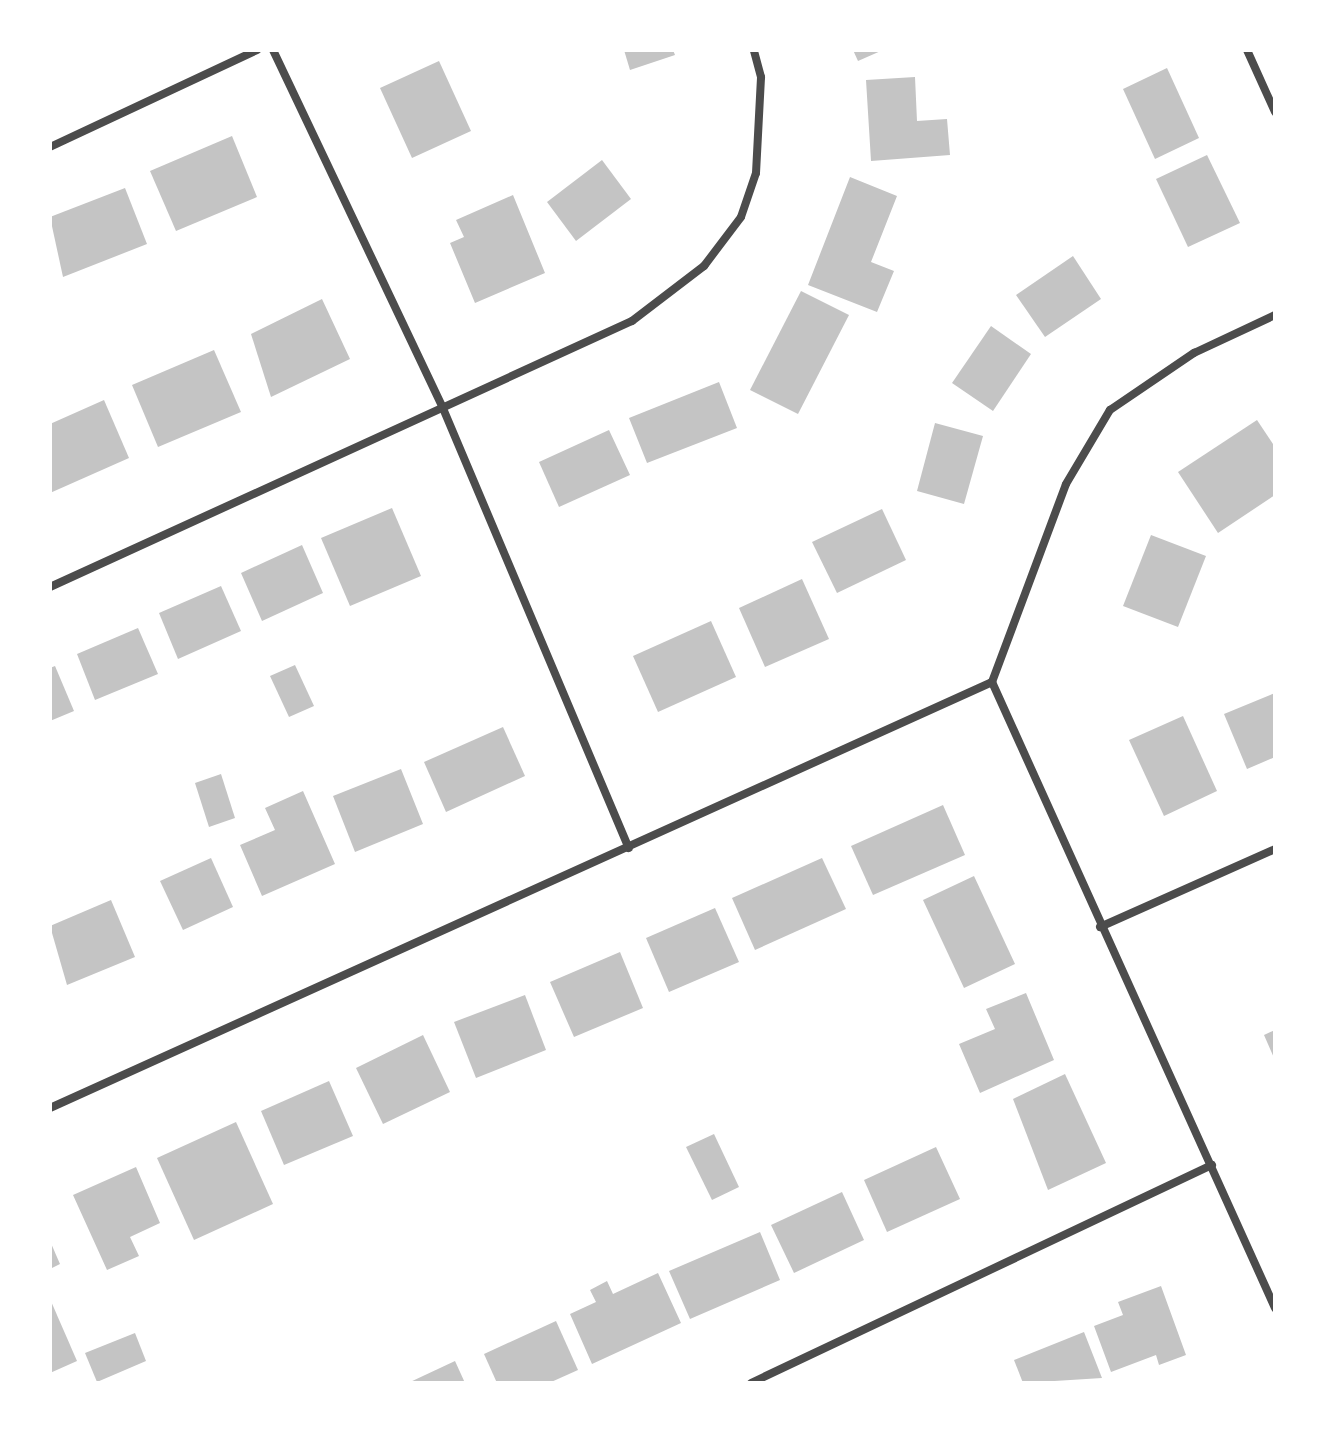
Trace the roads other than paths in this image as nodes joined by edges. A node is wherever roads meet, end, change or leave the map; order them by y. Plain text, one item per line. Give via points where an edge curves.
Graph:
1 (257, 50) edge
2 (273, 50) edge
3 (754, 50) edge
4 (1247, 50) edge
5 (1275, 112) edge
6 (50, 147) edge
7 (1275, 315) edge
8 (442, 406) junction
9 (50, 587) edge
10 (992, 682) junction
11 (629, 848) junction
12 (1275, 849) edge
13 (1100, 927) junction
14 (50, 1108) edge
15 (1212, 1165) junction
16 (1275, 1308) edge
17 (751, 1383) edge

1 - 6 street
2 - 8 street
3 - 8 street via 761,77 756,173 741,217 704,266 632,321
4 - 5 street
7 - 10 street via 1194,353 1110,410 1066,484
8 - 9 street
8 - 11 street
10 - 11 street
10 - 13 street
11 - 14 street
12 - 13 street
13 - 15 street
15 - 16 street
15 - 17 street

